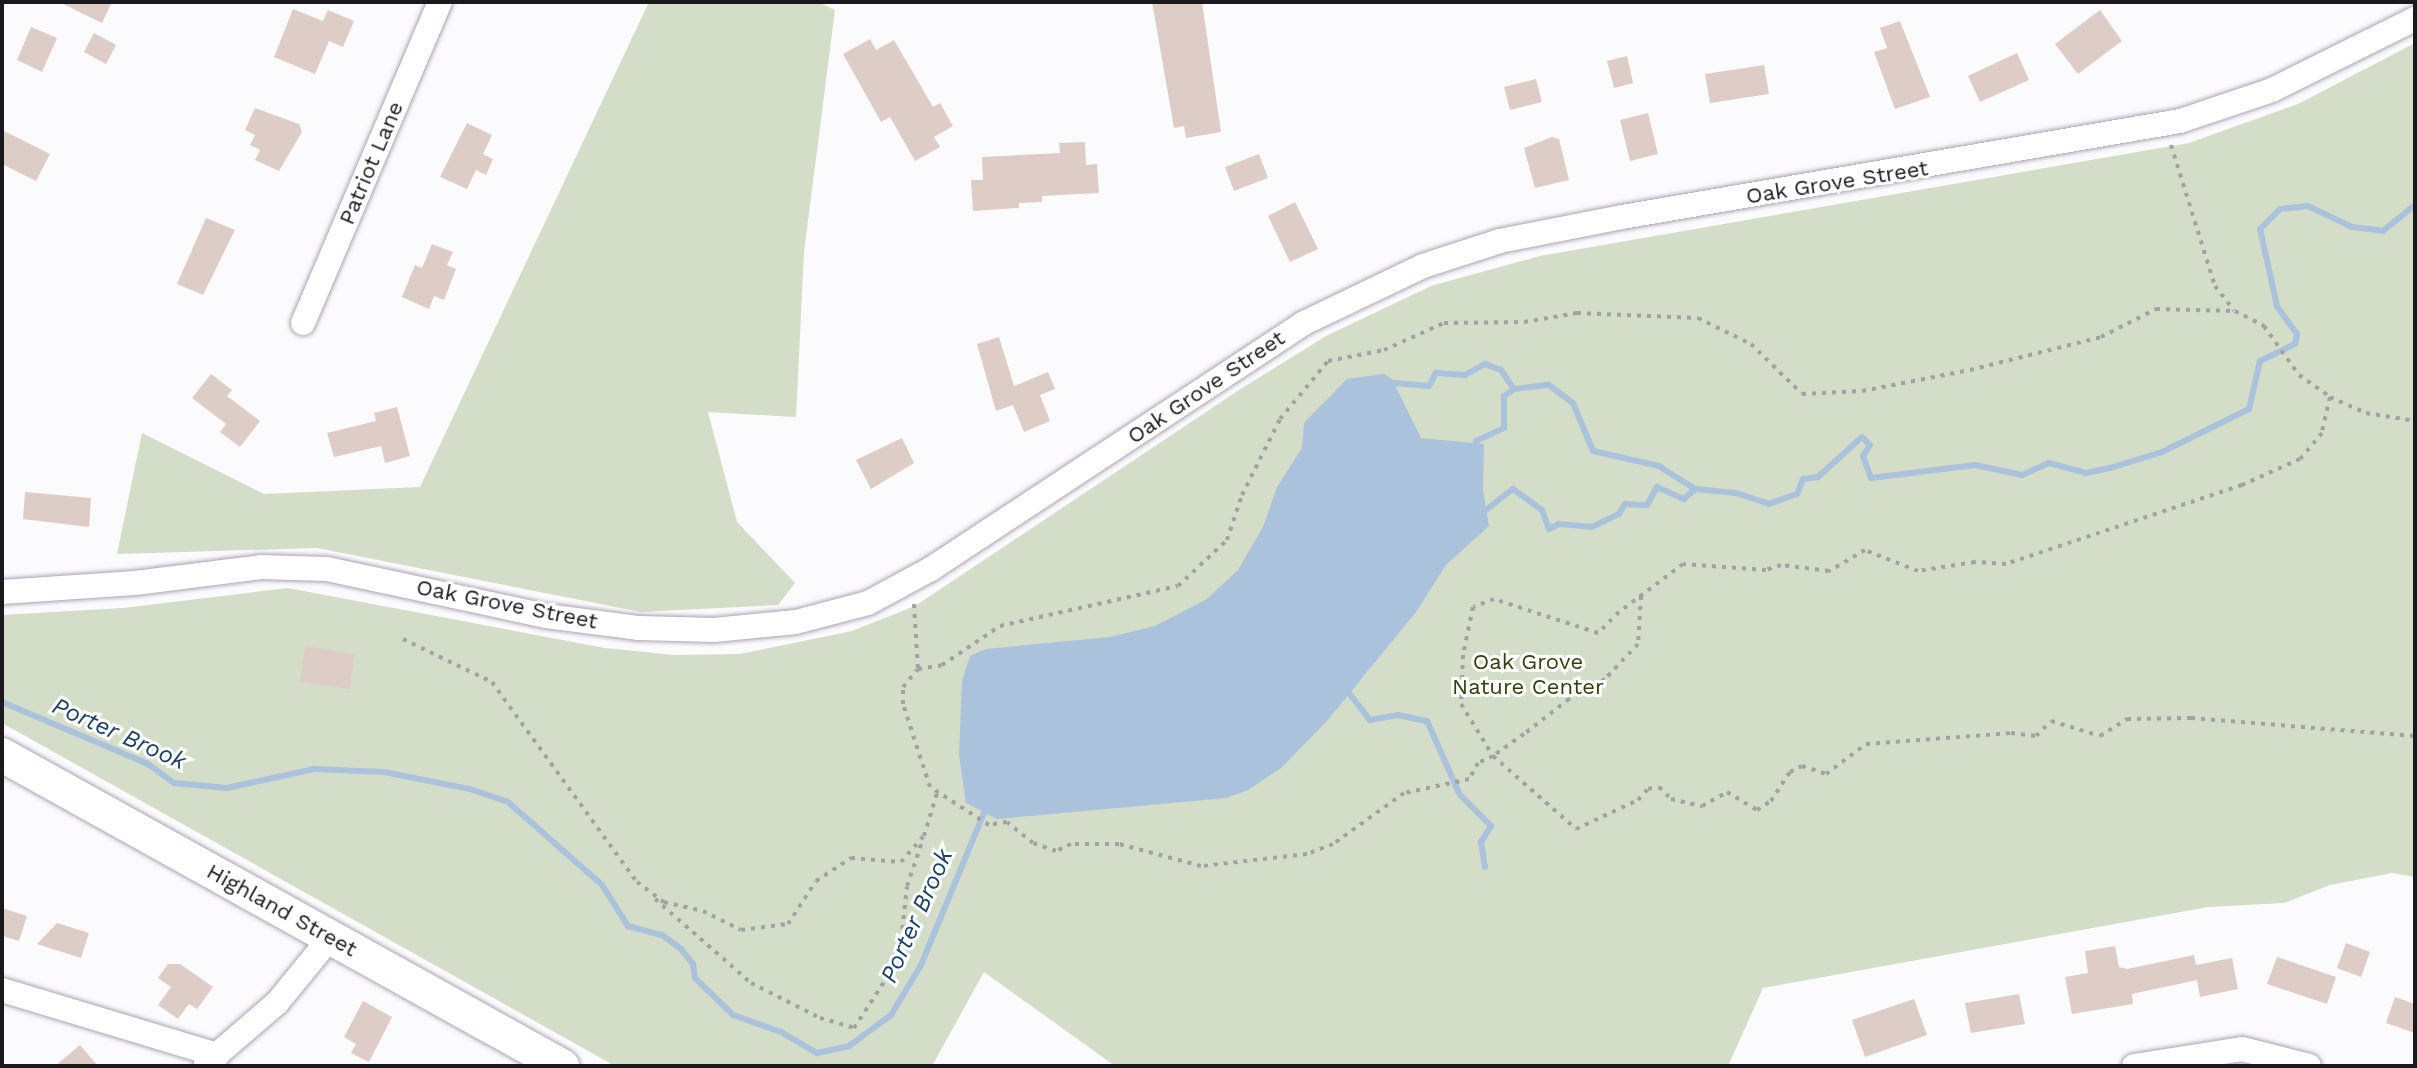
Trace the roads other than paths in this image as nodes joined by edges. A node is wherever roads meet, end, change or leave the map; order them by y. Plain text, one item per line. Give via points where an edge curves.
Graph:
1 (440, 2) edge
2 (2415, 19) edge
3 (303, 323) dead end
4 (2, 592) edge
5 (2, 755) edge
6 (330, 938) junction
7 (2, 990) edge
8 (210, 1061) edge
9 (2168, 1063) edge
10 (562, 1066) edge
11 (2134, 1066) edge
12 (2309, 1066) edge

1 - 3 street, Patriot Lane
2 - 4 street, Oak Grove Street via 2272,90 2171,123 1622,217 1500,241 1423,266 1302,324 909,581 868,603 796,622 714,630 639,628 546,616 327,569 261,567
5 - 6 main road, Highland Street
6 - 8 street via 277,1003
6 - 10 main road, Highland Street
7 - 8 street
9 - 11 street
9 - 12 street via 2242,1049

